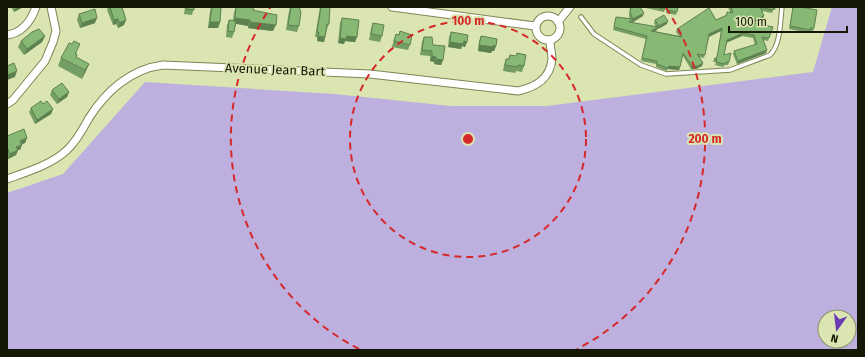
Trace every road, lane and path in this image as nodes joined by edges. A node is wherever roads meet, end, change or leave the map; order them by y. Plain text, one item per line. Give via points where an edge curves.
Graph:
1 (36, 7) edge
2 (51, 7) edge
3 (392, 7) edge
4 (570, 7) edge
5 (782, 7) edge
6 (426, 10) edge
7 (581, 17) dead end
8 (558, 22) junction
9 (536, 26) junction
10 (7, 36) edge
11 (550, 40) junction
12 (7, 104) edge
13 (7, 179) edge

1 - 10 street via 20,32
2 - 12 street via 56,31 45,61 14,100
3 - 6 street
4 - 8 street
5 - 7 lane via 777,43 770,55 730,70 666,74 641,65 594,34
6 - 9 street
8 - 9 street via 547,16 540,19
8 - 11 street via 558,34
9 - 11 street via 539,37
11 - 13 street, Avenue Jean Bart via 552,57 548,73 537,85 518,91 370,74 168,65 149,67 129,77 108,94 67,151 40,166

